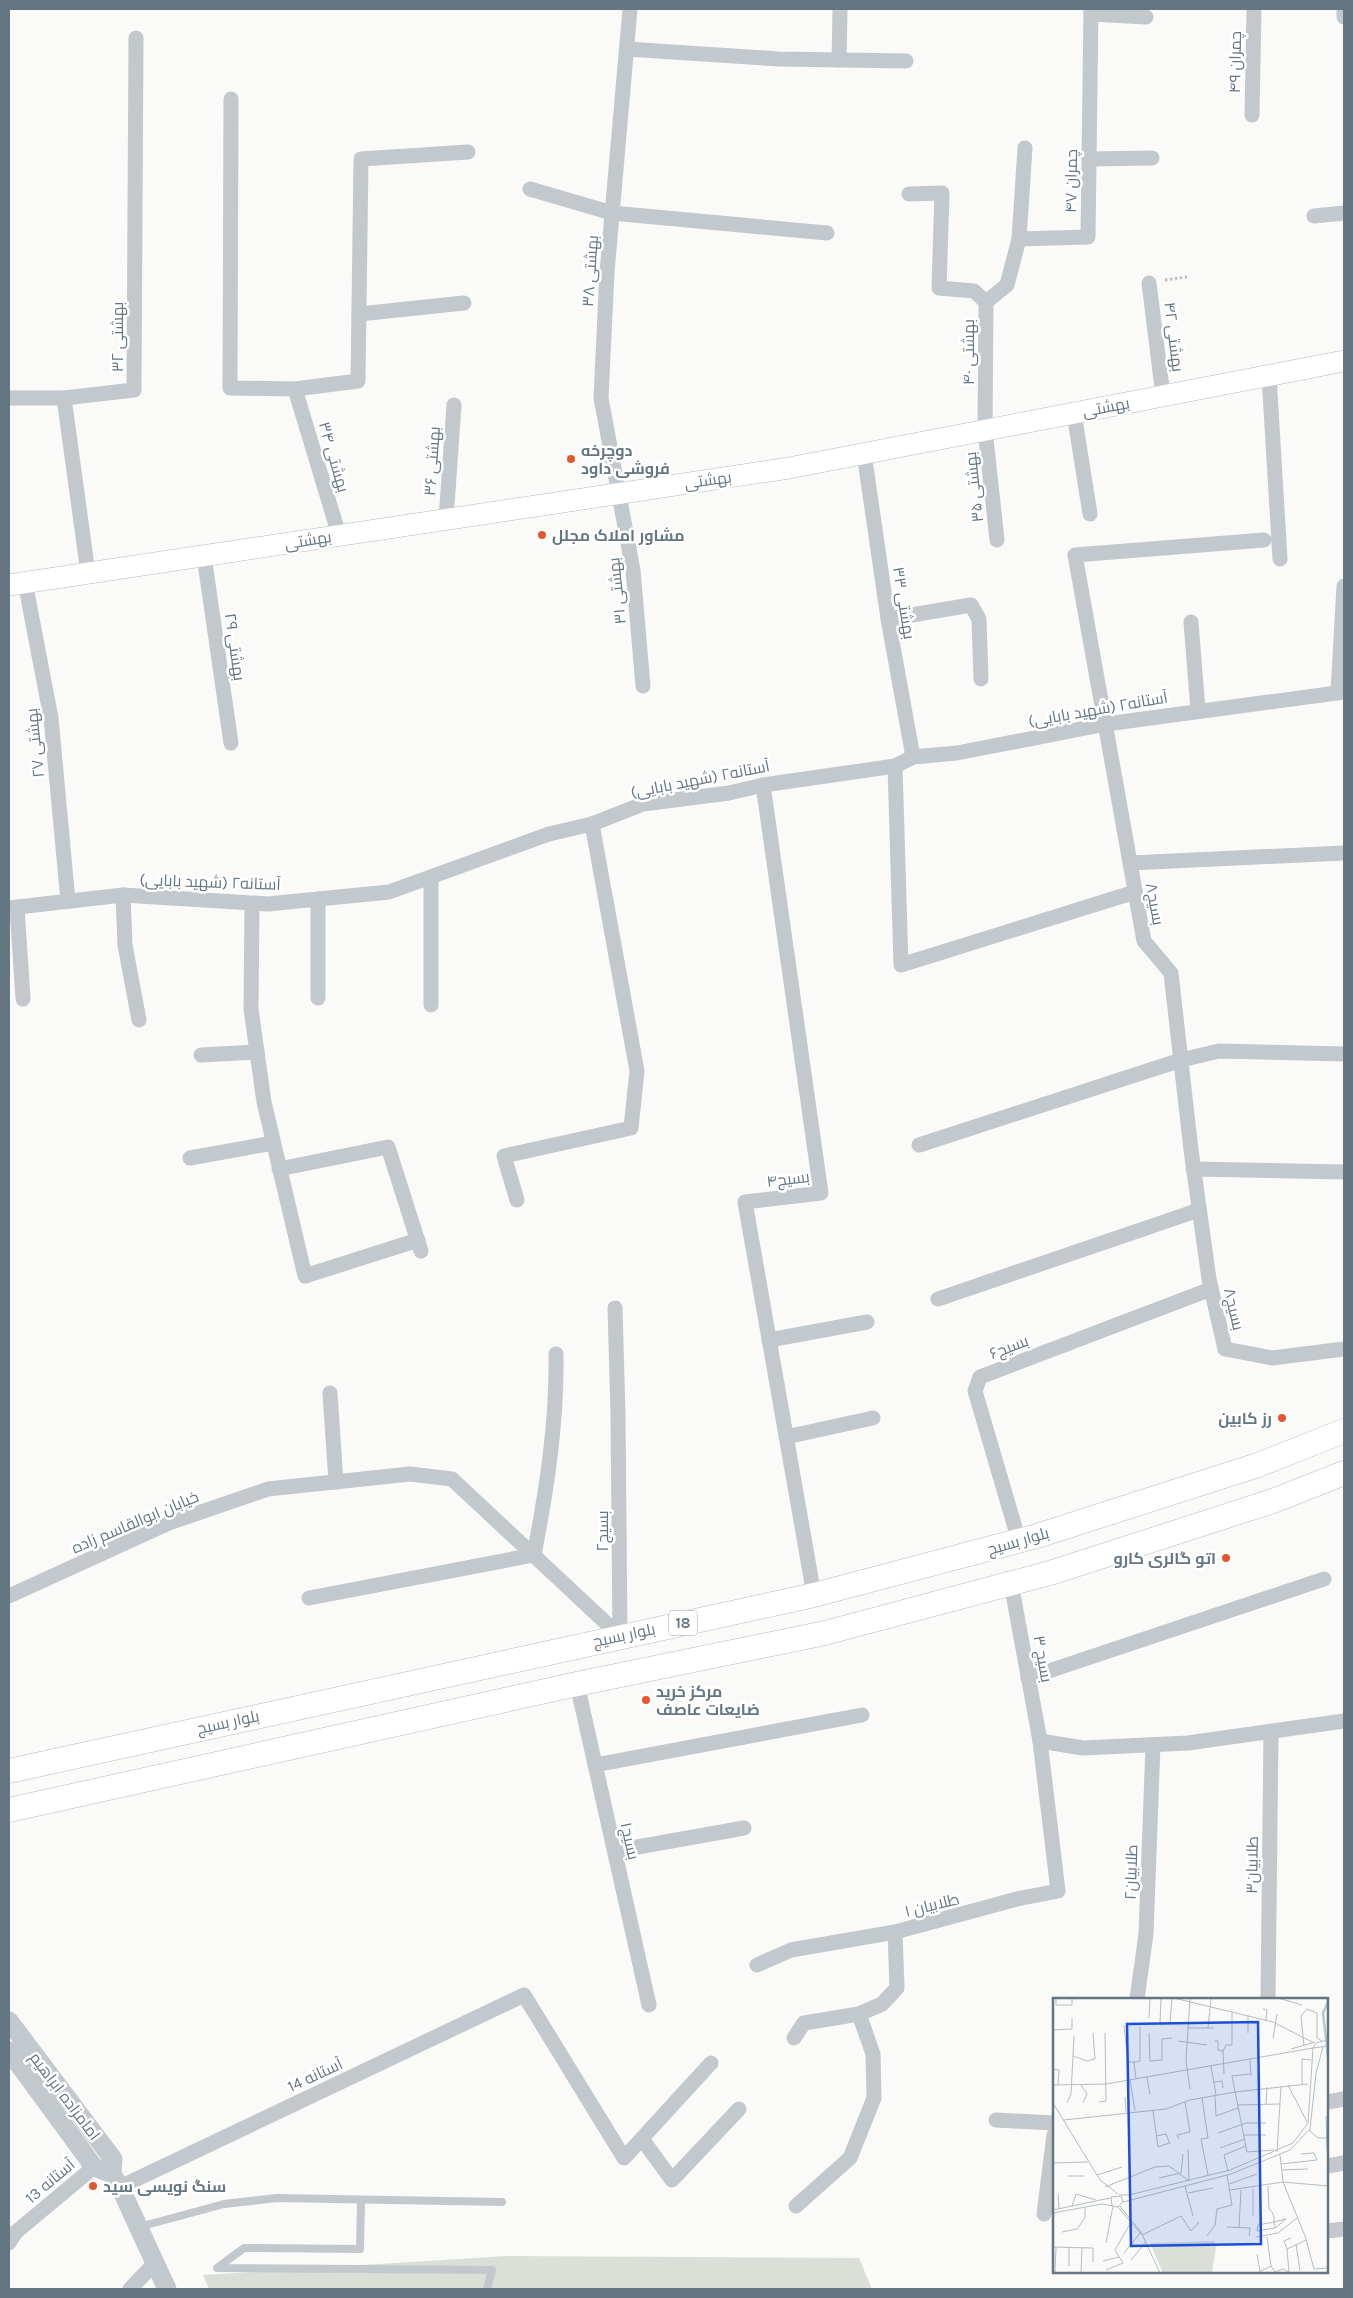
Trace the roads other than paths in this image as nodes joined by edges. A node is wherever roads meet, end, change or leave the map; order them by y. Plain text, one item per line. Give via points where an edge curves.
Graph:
1 (630, 9) edge
2 (840, 9) edge
3 (1254, 9) edge
4 (1344, 9) edge
5 (1091, 11) edge
6 (1146, 17) dead end
7 (1344, 17) edge
8 (136, 38) dead end
9 (627, 49) junction
10 (839, 60) junction
11 (906, 61) dead end
12 (231, 98) dead end
13 (1252, 115) dead end
14 (1025, 148) dead end
15 (468, 152) dead end
16 (1152, 158) dead end
17 (1089, 159) junction
18 (530, 189) dead end
19 (909, 194) dead end
20 (612, 213) junction
21 (1344, 213) edge
22 (1314, 216) dead end
23 (827, 233) dead end
24 (1019, 239) junction
25 (1149, 283) road end
26 (986, 302) junction
27 (464, 304) dead end
28 (359, 314) junction
29 (1344, 361) edge
30 (1269, 376) junction
31 (296, 389) junction
32 (1163, 396) junction
33 (9, 398) edge
34 (64, 398) junction
35 (454, 405) dead end
36 (1074, 413) junction
37 (985, 430) junction
38 (864, 453) junction
39 (620, 493) junction
40 (1090, 514) dead end
41 (446, 520) junction
42 (339, 535) junction
43 (997, 540) dead end
44 (1264, 540) dead end
45 (204, 556) junction
46 (1280, 559) dead end
47 (88, 573) junction
48 (17, 584) edge
49 (1344, 586) edge
50 (888, 620) junction
51 (1191, 622) dead end
52 (981, 679) dead end
53 (643, 686) dead end
54 (1341, 692) edge
55 (1198, 710) junction
56 (1106, 724) junction
57 (231, 743) dead end
58 (913, 757) junction
59 (895, 766) junction
60 (763, 785) junction
61 (592, 824) junction
62 (1344, 853) edge
63 (1130, 863) junction
64 (431, 877) junction
65 (1135, 892) junction
66 (123, 895) junction
67 (318, 900) junction
68 (68, 901) junction
69 (252, 904) junction
70 (13, 907) edge
71 (318, 998) dead end
72 (23, 999) dead end
73 (431, 1005) dead end
74 (140, 1020) dead end
75 (257, 1052) junction
76 (1344, 1054) edge
77 (201, 1055) dead end
78 (1181, 1060) junction
79 (273, 1143) junction
80 (919, 1145) dead end
81 (190, 1158) dead end
82 (279, 1169) junction
83 (1193, 1169) junction
84 (1344, 1172) edge
85 (517, 1200) dead end
86 (1199, 1210) junction
87 (1211, 1289) junction
88 (938, 1299) dead end
89 (615, 1308) dead end
90 (867, 1322) dead end
91 (770, 1340) junction
92 (1344, 1349) edge
93 (556, 1354) dead end
94 (330, 1393) dead end
95 (873, 1418) dead end
96 (1344, 1431) edge
97 (786, 1437) junction
98 (1344, 1473) edge
99 (336, 1482) junction
100 (1019, 1541) junction
101 (534, 1556) junction
102 (1324, 1579) dead end
103 (1011, 1583) junction
104 (814, 1595) junction
105 (9, 1596) edge
106 (309, 1598) dead end
107 (620, 1636) junction
108 (1028, 1678) junction
109 (577, 1684) junction
110 (862, 1715) dead end
111 (1344, 1721) edge
112 (1271, 1732) junction
113 (1040, 1740) junction
114 (1153, 1745) junction
115 (596, 1765) junction
116 (9, 1771) edge
117 (9, 1810) edge
118 (744, 1828) dead end
119 (615, 1851) junction
120 (895, 1932) junction
121 (757, 1965) dead end
122 (1137, 1998) edge
123 (1268, 1998) edge
124 (649, 2005) dead end
125 (859, 2014) junction
126 (9, 2021) edge
127 (794, 2038) dead end
128 (9, 2051) edge
129 (711, 2063) dead end
130 (1344, 2099) edge
131 (1328, 2102) edge
132 (738, 2109) dead end
133 (996, 2120) dead end
134 (1053, 2123) edge
135 (642, 2139) junction
136 (1053, 2143) edge
137 (1344, 2163) edge
138 (1328, 2166) edge
139 (94, 2167) junction
140 (116, 2180) junction
141 (360, 2200) junction
142 (502, 2202) dead end
143 (796, 2206) dead end
144 (1044, 2214) dead end
145 (138, 2227) junction
146 (1344, 2229) edge
147 (1328, 2231) edge
148 (9, 2243) edge
149 (155, 2263) junction
150 (130, 2289) edge
151 (167, 2289) edge
152 (487, 2289) edge

1 - 9 street, بهشتی ۳۸
2 - 10 street
3 - 13 street, چمران ۴۹
4 - 7 street
5 - 6 street
5 - 17 street, چمران ۴۷
8 - 34 street, بهشتی ۳۲ via 134,390
9 - 10 street
9 - 20 street, بهشتی ۳۸
10 - 11 street
12 - 31 street via 230,388
14 - 24 street
15 - 28 street via 361,159
16 - 17 street
17 - 24 street, چمران ۴۷ via 1088,237
18 - 20 street
19 - 26 street via 942,193 939,288 974,291
20 - 23 street
20 - 39 street, بهشتی ۳۸ via 601,398
21 - 22 street
24 - 26 street, بهشتی ۴۰ via 1007,285
25 - 32 street, بهشتی ۴۲
26 - 37 street, بهشتی ۴۰
27 - 28 street
28 - 31 street via 358,381
29 - 30 main road, بهشتی
30 - 32 main road, بهشتی
30 - 46 street
31 - 42 street, بهشتی ۳۴
32 - 36 main road, بهشتی
33 - 34 street
34 - 47 street
35 - 41 street, بهشتی ۳۶
36 - 37 main road, بهشتی
36 - 40 street
37 - 38 main road, بهشتی
37 - 43 street, بهشتی ۳۵
38 - 39 main road, بهشتی via 789,468
38 - 50 street, بهشتی ۳۳
39 - 41 main road, بهشتی
39 - 53 street, بهشتی ۳۱ via 633,570
41 - 42 main road, بهشتی
42 - 45 main road, بهشتی
44 - 56 street, بسیج۸ via 1075,556
45 - 47 main road, بهشتی
45 - 57 street, بهشتی ۲۹
47 - 48 main road, بهشتی
48 - 68 street, بهشتی ۲۷ via 51,718
49 - 54 street
50 - 52 street via 971,605 980,619
50 - 58 street, بهشتی ۳۳
51 - 55 street
54 - 55 street, آستانه۲ (شهید بابایی)
55 - 56 street, آستانه۲ (شهید بابایی)
56 - 58 street, آستانه۲ (شهید بابایی) via 957,753
56 - 63 street, بسیج۸
58 - 59 street, آستانه۲ (شهید بابایی)
59 - 60 street, آستانه۲ (شهید بابایی)
59 - 65 street via 901,965
60 - 61 street, آستانه۲ (شهید بابایی) via 729,793 642,804
60 - 91 street, بسیج۴ via 821,1193 746,1202
61 - 64 street, آستانه۲ (شهید بابایی) via 549,834
61 - 85 street via 637,1072 631,1128 504,1156
62 - 63 street
63 - 65 street, بسیج۸
64 - 67 street, آستانه۲ (شهید بابایی) via 389,892
64 - 73 street
65 - 78 street, بسیج۸ via 1144,941 1171,973
66 - 68 street, آستانه۲ (شهید بابایی)
66 - 69 street, آستانه۲ (شهید بابایی)
66 - 74 street via 124,945
67 - 69 street, آستانه۲ (شهید بابایی)
67 - 71 street
68 - 70 street, آستانه۲ (شهید بابایی)
69 - 75 street via 251,1009
70 - 72 street
75 - 77 street
75 - 79 street
76 - 78 street via 1219,1051
78 - 80 street
78 - 83 street, بسیج۸
79 - 81 street
79 - 82 street
82 - 82 street via 305,1276 420,1245 388,1147
83 - 84 street
83 - 86 street, بسیج۸
86 - 87 street, بسیج۸
86 - 88 street
87 - 92 street, بسیج۸ via 1225,1349 1272,1358
87 - 100 street, بسیج۶ via 980,1377 975,1391
89 - 107 street, بسیج۲
90 - 91 street
91 - 97 street, بسیج۴
93 - 101 street via 557,1400 548,1480
94 - 99 street
95 - 97 street
96 - 100 main road, بلوار بسیج / 18 via 1258,1465
97 - 104 street, بسیج۴
98 - 103 main road, 18 via 1273,1501
99 - 101 street, خیابان ابوالقاسم زاده via 410,1474 452,1479
99 - 105 street, خیابان ابوالقاسم زاده via 268,1489 169,1523
100 - 104 main road, بلوار بسیج / 18
101 - 106 street
101 - 107 street
102 - 108 street
103 - 108 street, بسیج ۳
103 - 109 main road, 18 via 825,1633
104 - 107 main road, بلوار بسیج / 18
107 - 116 main road, بلوار بسیج / 18
108 - 113 street, بسیج ۳
109 - 115 street, بسیج۱
109 - 117 main road, 18
110 - 115 street
111 - 112 street
112 - 114 street
112 - 123 street, طلابیان۳
113 - 114 street via 1083,1748
113 - 120 street, طلابیان ۱ via 1058,1891
114 - 122 street, طلابیان۲ via 1146,1934
115 - 119 street, بسیج۱
118 - 119 street
119 - 124 street, بسیج۱
120 - 121 street via 791,1950
120 - 125 street, طلابیان ۱ via 897,1988 882,2004
125 - 127 street, طلابیان ۱ via 804,2023
125 - 143 street via 873,2054 874,2098 850,2158
126 - 140 street, امامزاده ابراهیم via 113,2159
128 - 139 street, امامزاده ابراهیم
129 - 135 street
130 - 131 street
132 - 135 street via 672,2180
133 - 134 street
135 - 140 street, آستانه 14 via 624,2158 524,1995
136 - 144 street
137 - 138 street
139 - 140 street, امامزاده ابراهیم
139 - 148 street, آستانه 13 via 16,2232
140 - 145 street, امامزاده ابراهیم
141 - 142 lane
141 - 145 lane via 277,2198 224,2204
141 - 152 lane via 360,2249 244,2248 217,2268 492,2270
145 - 149 street, امامزاده ابراهیم
146 - 147 street
149 - 150 street
149 - 151 street, امامزاده ابراهیم

